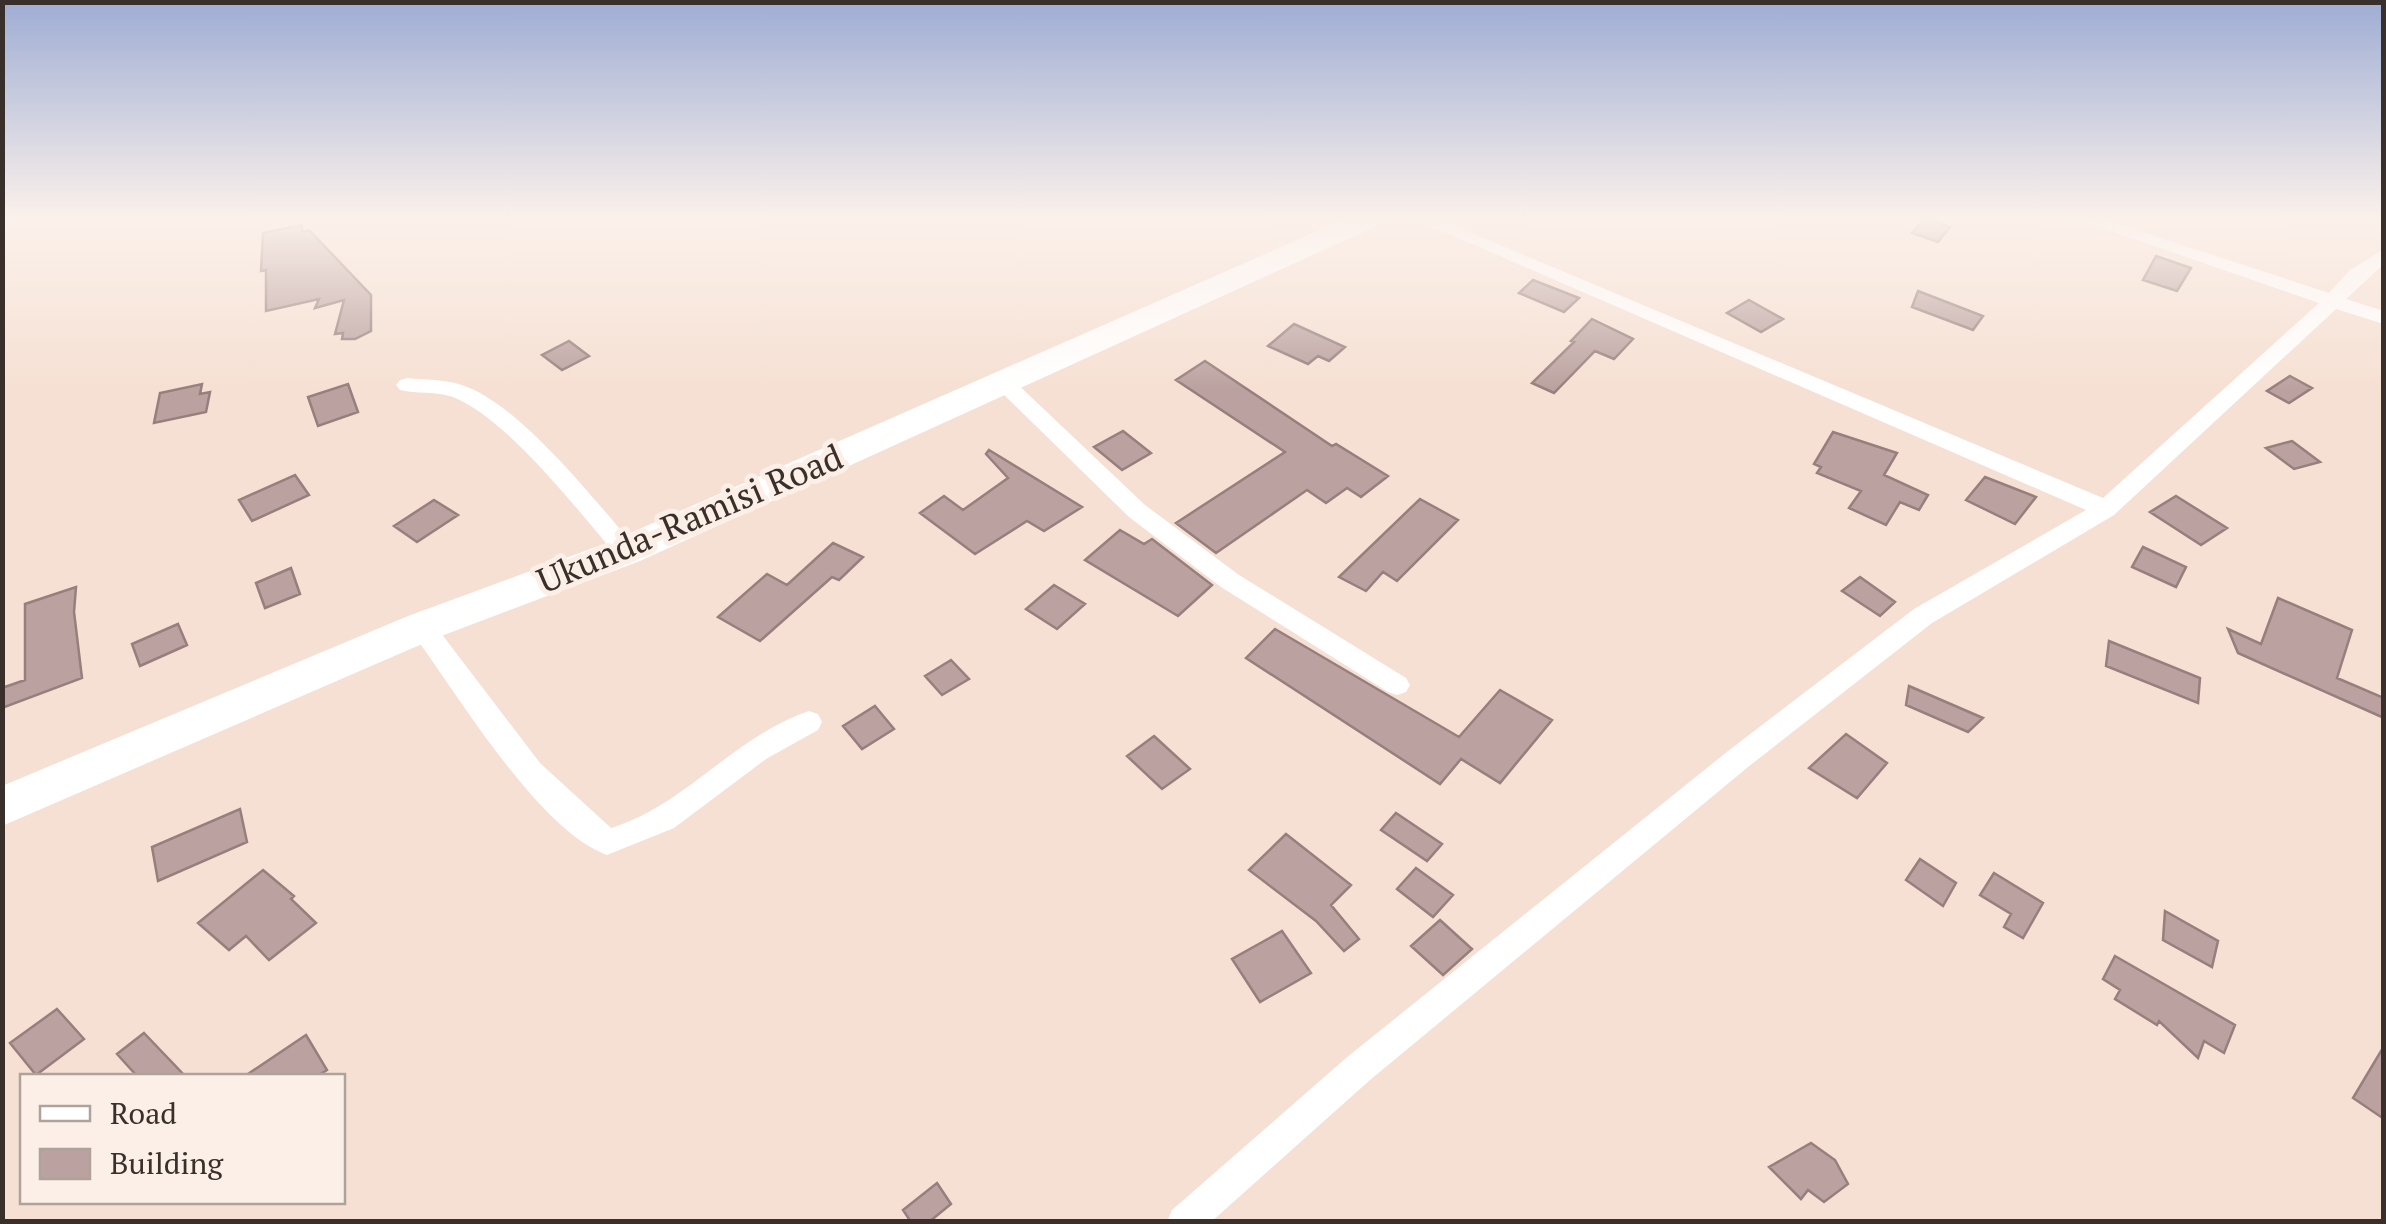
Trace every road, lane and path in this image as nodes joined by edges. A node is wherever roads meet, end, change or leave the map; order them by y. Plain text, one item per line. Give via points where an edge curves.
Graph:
1 (1244, 275) edge
2 (1555, 275) edge
3 (2255, 275) edge
4 (2357, 275) edge
5 (2333, 301) junction
6 (2384, 318) edge
7 (1004, 383) junction
8 (407, 385) dead end
9 (2106, 509) junction
10 (626, 552) junction
11 (422, 627) junction
12 (1397, 685) dead end
13 (809, 722) dead end
14 (2, 807) edge
15 (1184, 1222) edge

1 - 7 highway, Ukunda-Ramisi Road
2 - 9 street
3 - 5 street
4 - 5 street
5 - 6 street
5 - 9 street
7 - 10 highway, Ukunda-Ramisi Road
7 - 12 street via 1137,511 1230,581
8 - 10 street via 458,390 510,428
9 - 15 street via 1923,616 1738,759 1358,1069
10 - 11 highway, Ukunda-Ramisi Road
11 - 13 street via 523,760 583,827 607,842 642,834 686,810 746,760
11 - 14 highway, Ukunda-Ramisi Road

